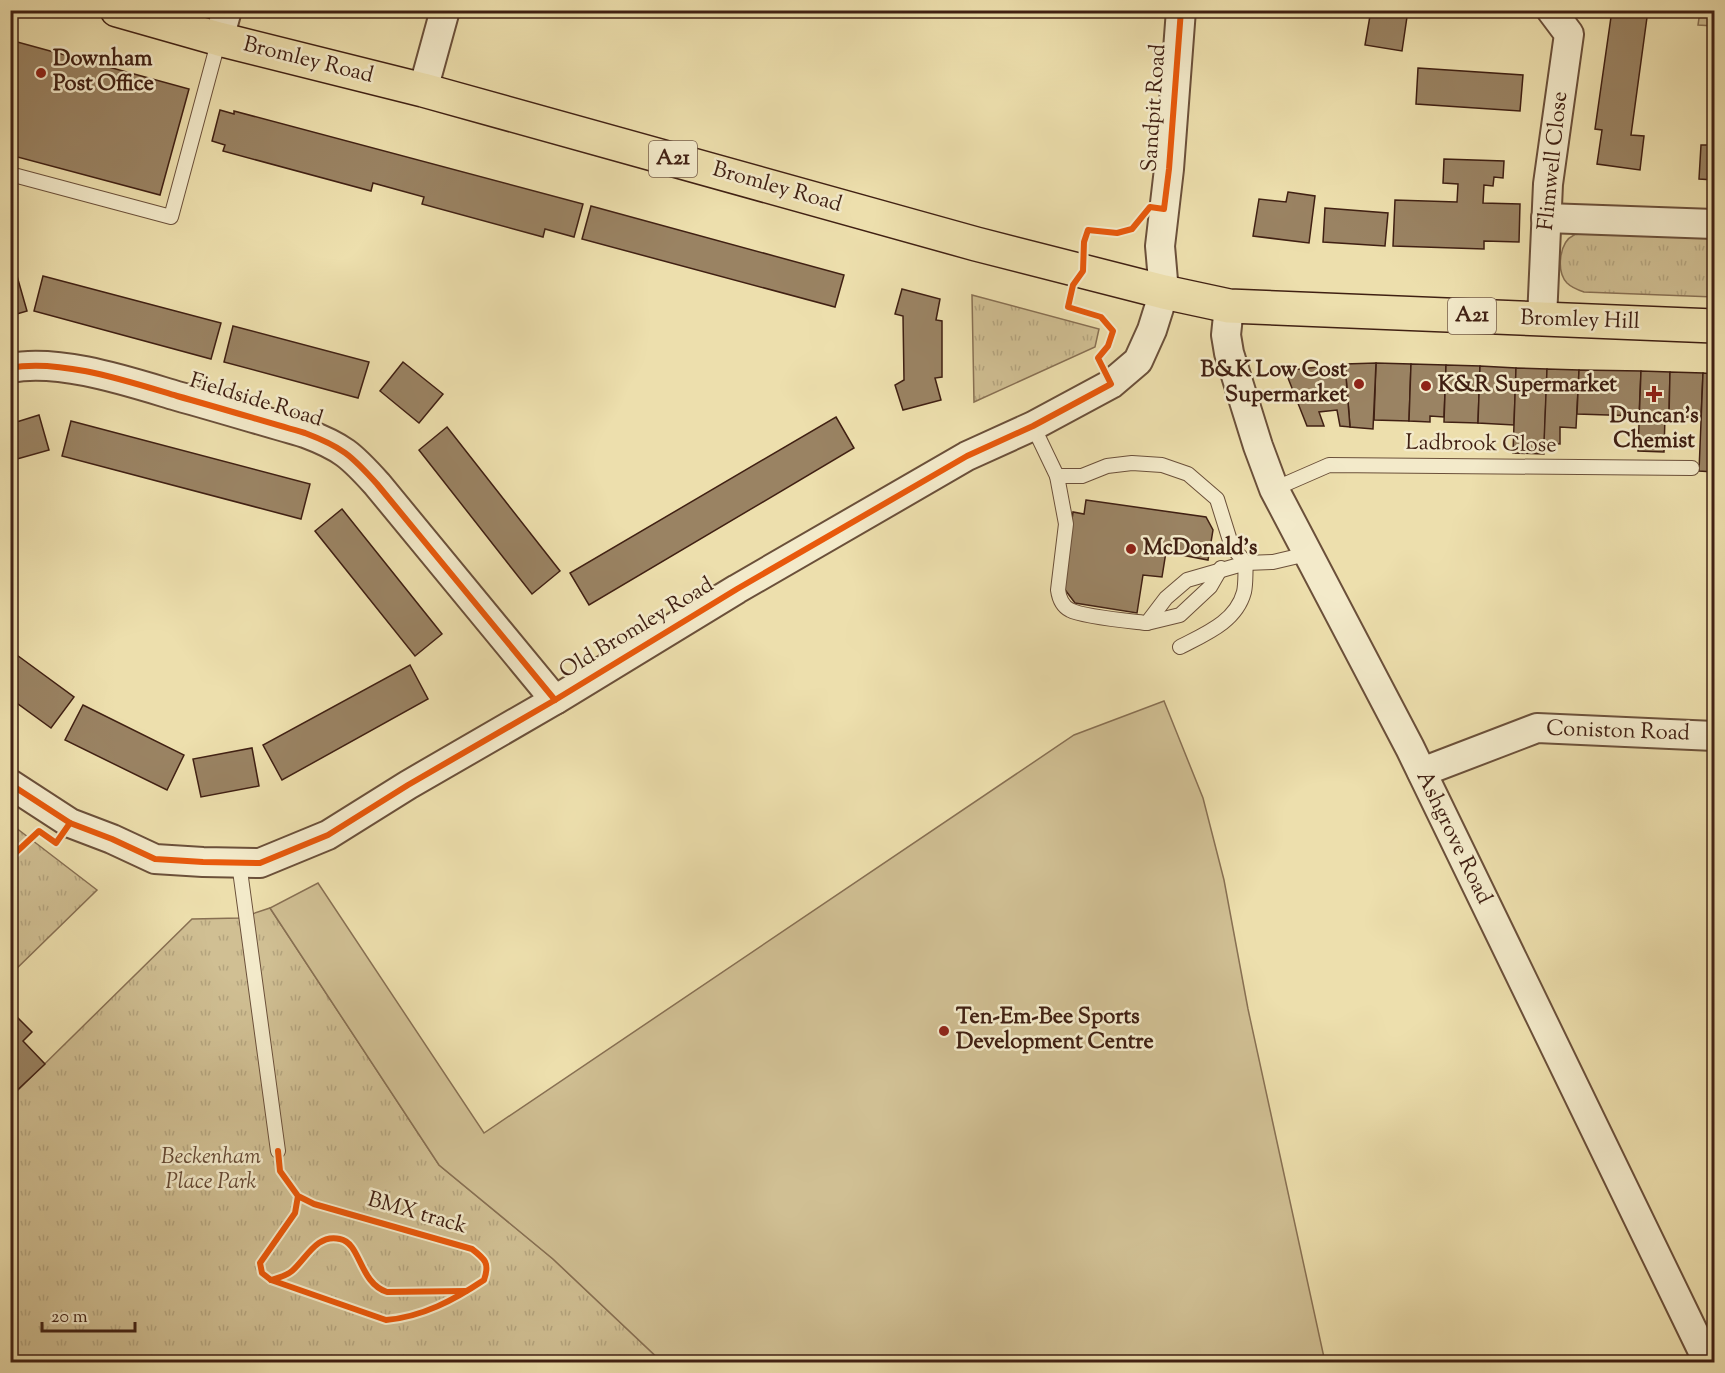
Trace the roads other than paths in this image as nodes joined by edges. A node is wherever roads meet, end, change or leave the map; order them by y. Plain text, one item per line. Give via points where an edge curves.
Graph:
1 (117, 10) edge
2 (445, 10) edge
3 (1181, 10) edge
4 (1551, 10) edge
5 (223, 25) edge
6 (423, 90) junction
7 (10, 174) edge
8 (1546, 218) junction
9 (1714, 224) edge
10 (1164, 292) junction
11 (1229, 306) junction
12 (1542, 319) junction
13 (1714, 326) edge
14 (10, 368) edge
15 (1033, 426) junction
16 (1692, 468) dead end
17 (1057, 476) junction
18 (1274, 489) junction
19 (1307, 554) junction
20 (1246, 563) junction
21 (1221, 568) junction
22 (1147, 623) junction
23 (1180, 647) dead end
24 (555, 700) junction
25 (1714, 736) edge
26 (1422, 772) junction
27 (10, 784) edge
28 (239, 863) junction
29 (278, 1151) dead end
30 (1708, 1362) edge

1 - 5 main road, Bromley Road / A21
2 - 6 street
3 - 10 street, Sandpit Road via 1160,246
4 - 8 street, Flimwell Close via 1569,34
5 - 6 main road, Bromley Road / A21
5 - 7 lane via 171,217
6 - 10 main road, Bromley Road / A21 via 964,241
8 - 9 street
8 - 12 street, Flimwell Close
10 - 11 main road, Bromley Road / A21
10 - 15 street, Old Bromley Road via 1138,361 1111,384
11 - 12 main road, Bromley Hill / A21
11 - 18 street, Ashgrove Road via 1229,353
12 - 13 main road, Bromley Hill / A21
14 - 24 street, Fieldside Road via 59,368 117,379 305,433 352,456
15 - 17 lane
15 - 24 street, Old Bromley Road via 967,456
16 - 18 lane, Ladbrook Close via 1329,465
17 - 20 lane via 1082,476 1107,466 1132,463 1162,465 1188,474 1218,499 1232,546
17 - 22 lane via 1066,524 1060,600 1070,610
18 - 19 street, Ashgrove Road
19 - 20 lane
19 - 26 street, Ashgrove Road
20 - 21 lane
20 - 23 lane via 1244,591 1234,611 1216,628
21 - 22 lane via 1187,580 1166,598
21 - 22 lane via 1210,586 1180,615
24 - 28 street, Old Bromley Road via 328,835 260,863
25 - 26 street, Coniston Road via 1537,728
26 - 30 street, Ashgrove Road
27 - 28 street, Old Bromley Road via 70,823 155,859
28 - 29 lane

